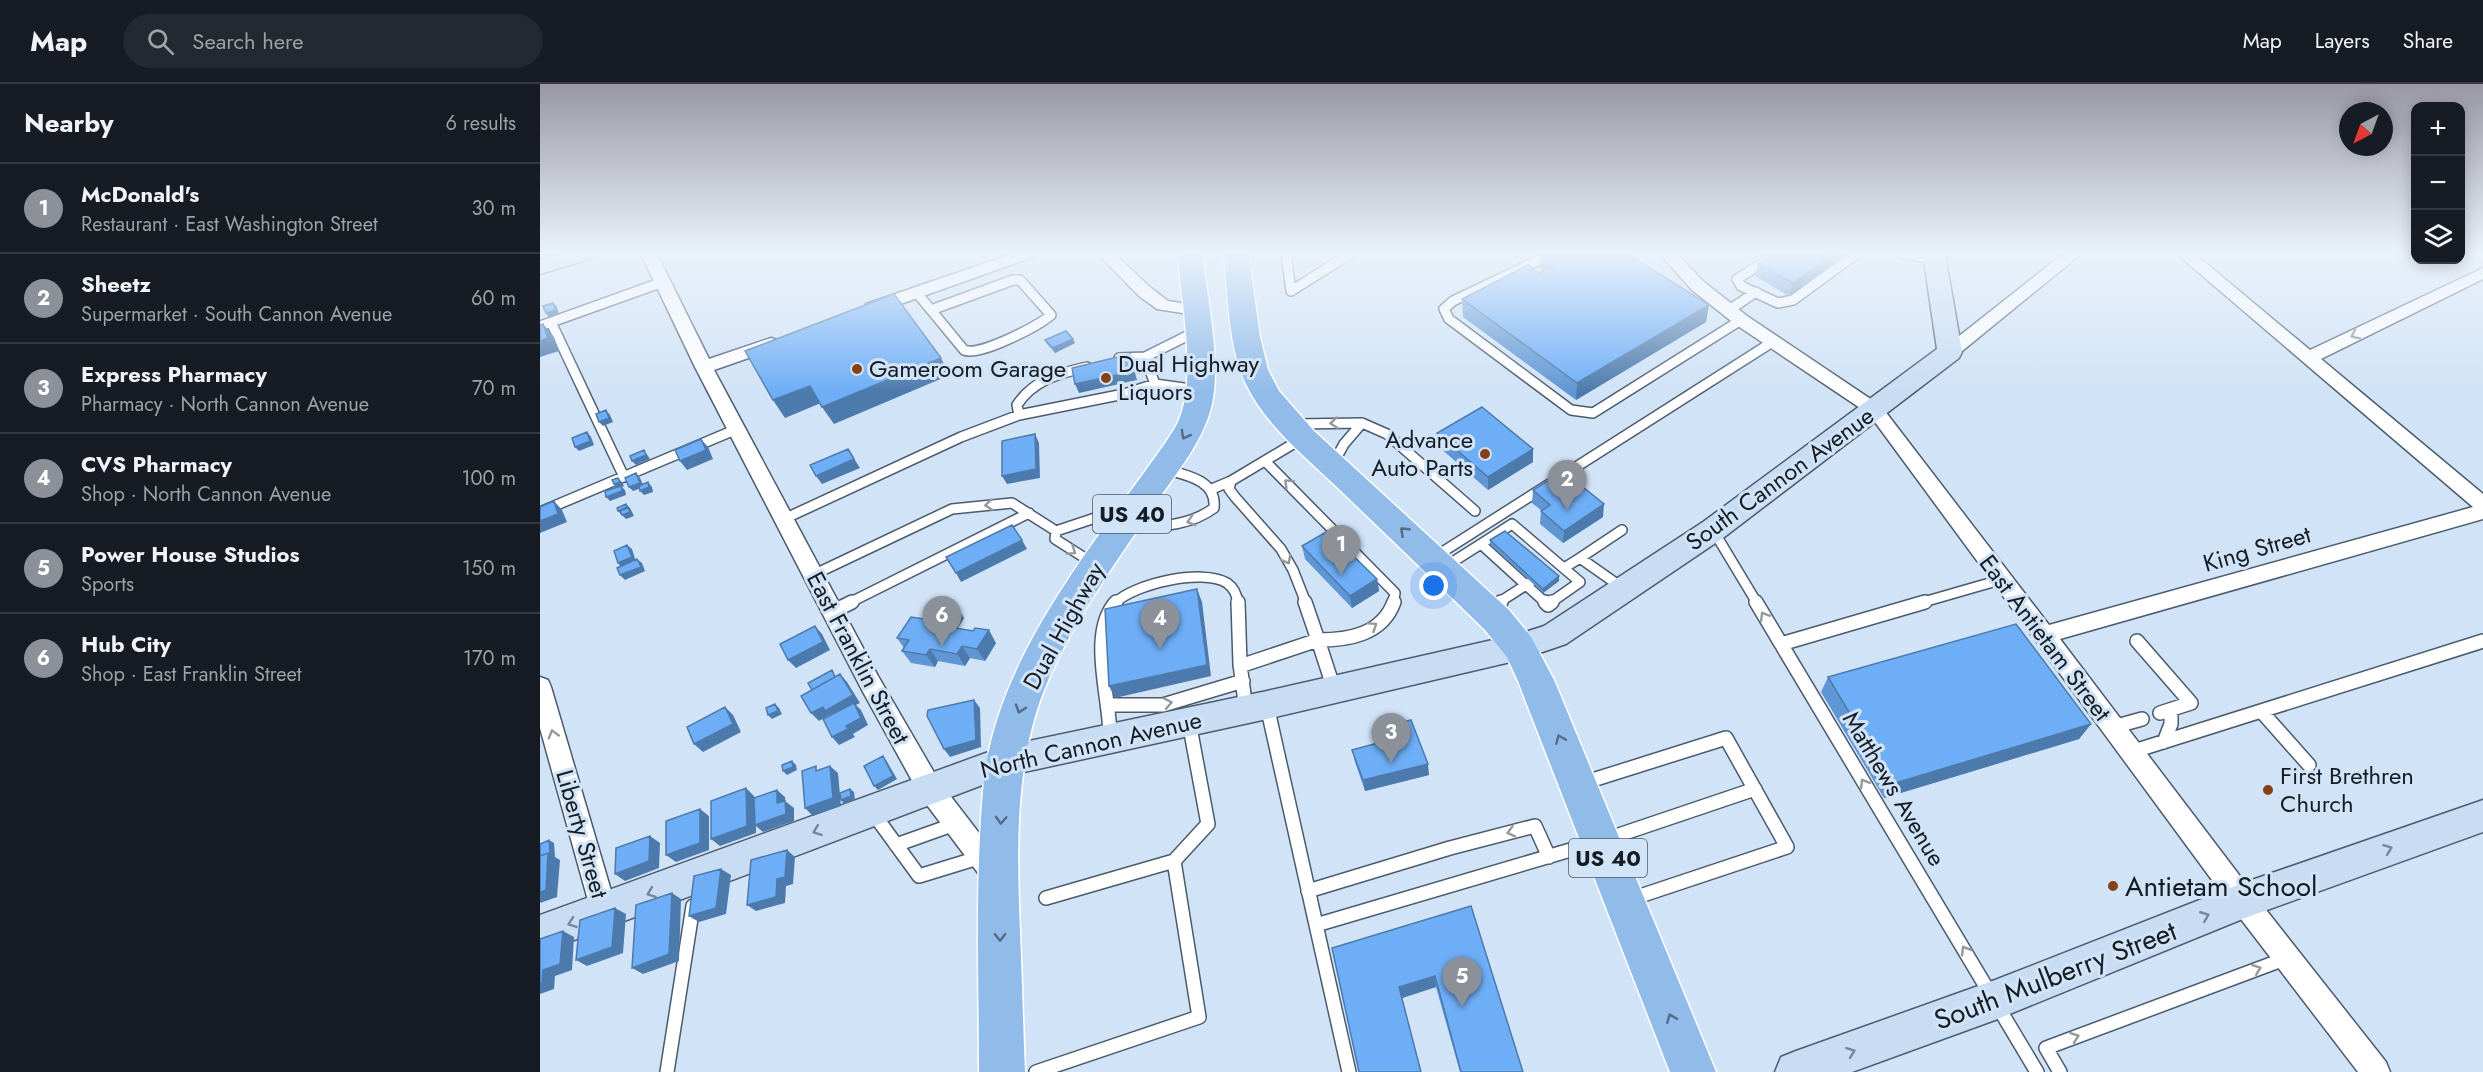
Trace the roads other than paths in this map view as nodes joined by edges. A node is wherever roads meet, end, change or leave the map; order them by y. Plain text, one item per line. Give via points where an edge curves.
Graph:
1 (613, 300) edge
2 (672, 300) edge
3 (896, 300) edge
4 (923, 300) edge
5 (958, 300) edge
6 (1038, 300) edge
7 (1156, 300) edge
8 (1195, 300) edge
9 (1243, 300) edge
10 (1455, 300) edge
11 (1716, 300) edge
12 (1749, 300) edge
13 (1772, 300) edge
14 (1792, 300) edge
15 (1942, 300) edge
16 (2015, 300) edge
17 (2241, 300) edge
18 (2427, 300) edge
19 (931, 310) junction
20 (861, 312) edge
21 (1735, 315) junction
22 (1197, 320) junction
23 (552, 322) junction
24 (540, 326) edge
25 (782, 340) edge
26 (1774, 341) junction
27 (1950, 352) junction
28 (1145, 357) junction
29 (2310, 357) junction
30 (1108, 361) edge
31 (1096, 364) edge
32 (704, 367) junction
33 (1155, 384) junction
34 (1201, 390) junction
35 (1875, 410) junction
36 (1019, 415) junction
37 (1362, 423) junction
38 (737, 429) junction
39 (1298, 431) junction
40 (1265, 460) junction
41 (1333, 464) junction
42 (1164, 468) junction
43 (624, 477) junction
44 (1231, 480) junction
45 (1212, 489) junction
46 (1140, 503) junction
47 (2483, 505) edge
48 (1475, 511) dead end
49 (540, 512) edge
50 (2483, 512) edge
51 (1029, 513) junction
52 (784, 519) junction
53 (1122, 528) junction
54 (1622, 530) dead end
55 (1713, 530) junction
56 (1056, 531) junction
57 (1527, 537) junction
58 (1481, 544) junction
59 (1516, 544) edge
60 (1542, 549) junction
61 (1531, 556) edge
62 (1580, 558) junction
63 (1438, 563) junction
64 (1097, 566) junction
65 (1561, 566) junction
66 (1547, 571) edge
67 (813, 575) junction
68 (2000, 580) junction
69 (1528, 584) junction
70 (1625, 589) junction
71 (1487, 610) junction
72 (832, 612) junction
73 (2044, 635) junction
74 (1318, 640) junction
75 (2137, 641) dead end
76 (2483, 641) edge
77 (1781, 644) junction
78 (1519, 647) junction
79 (1240, 666) junction
80 (540, 687) edge
81 (1334, 689) junction
82 (1252, 698) junction
83 (1110, 705) junction
84 (2261, 711) junction
85 (2142, 718) dead end
86 (1189, 722) junction
87 (2113, 727) junction
88 (1110, 739) junction
89 (2164, 742) junction
90 (2131, 752) junction
91 (1005, 762) junction
92 (2309, 765) dead end
93 (1578, 785) junction
94 (930, 789) junction
95 (1755, 789) junction
96 (872, 811) junction
97 (2475, 822) edge
98 (956, 824) junction
99 (1601, 842) junction
100 (896, 844) junction
101 (1549, 857) junction
102 (1174, 861) junction
103 (990, 868) junction
104 (698, 876) junction
105 (1308, 891) junction
106 (1046, 898) dead end
107 (1624, 901) junction
108 (2243, 901) junction
109 (604, 911) junction
110 (1316, 925) junction
111 (540, 934) edge
112 (2287, 958) junction
113 (1995, 1000) junction
114 (667, 1072) edge
115 (1002, 1072) edge
116 (1036, 1072) edge
117 (1349, 1072) edge
118 (1693, 1072) edge
119 (1796, 1072) edge
120 (2037, 1072) edge
121 (2060, 1072) edge
122 (2376, 1072) edge

1 - 23 lane
2 - 32 street, East Franklin Street
3 - 20 street
4 - 19 lane
5 - 19 lane
6 - 19 lane via 1051,315 1041,323 968,352
7 - 22 street
8 - 22 main road, Dual Highway / US 40
9 - 39 main road, US 40 via 1253,365 1260,384
10 - 21 lane via 1444,309 1449,319 1571,410 1593,412
11 - 21 street, East Antietam Street
12 - 21 lane
13 - 14 lane
15 - 27 street
16 - 27 street
17 - 29 street
18 -> 29 street
21 - 26 street, East Antietam Street
22 - 28 lane
22 - 34 main road, Dual Highway / US 40
23 - 24 lane
23 - 43 lane
25 - 32 street
26 - 35 street, East Antietam Street
26 - 63 lane
27 - 35 street, South Cannon Avenue
28 - 30 lane
28 - 33 lane
29 - 47 street
31 - 36 lane via 1028,390 1017,405
32 - 38 street, East Franklin Street
33 - 34 lane
33 - 36 lane
34 -> 42 main road, Dual Highway / US 40 via 1192,421
35 - 55 street, South Cannon Avenue
35 - 68 street, East Antietam Street
36 - 52 lane via 961,437
37 -> 39 lane
37 - 41 lane
37 - 48 lane via 1387,434
38 - 43 lane
38 - 52 street, East Franklin Street
39 - 40 lane
39 - 41 main road, US 40
40 - 44 lane
74 -> 40 lane via 1356,637 1388,616 1395,592
63 -> 41 main road, US 40
42 - 45 lane via 1202,481
42 - 46 main road, Dual Highway / US 40
43 - 49 lane
44 - 45 lane
44 -> 74 lane via 1229,489 1236,501 1282,550 1290,564
45 -> 53 lane via 1214,508 1199,519 1184,524
46 - 53 main road, Dual Highway / US 40
46 - 56 lane
50 - 73 street, King Street
51 - 56 lane
51 -> 67 lane via 1012,503 952,509
51 - 72 lane
52 - 67 street, East Franklin Street
53 - 64 main road, Dual Highway / US 40
54 - 62 lane
55 - 70 street, South Cannon Avenue
77 -> 55 lane, Matthews Avenue
56 -> 64 lane via 1055,539
57 - 58 lane via 1512,524
57 - 59 lane
57 - 60 lane
58 - 63 lane
58 - 69 lane
60 - 61 lane
60 - 65 lane
62 - 65 lane
62 - 70 lane
63 - 71 main road, US 40
64 -> 91 main road, Dual Highway / US 40 via 1049,642 1026,691
65 - 66 lane
65 - 69 lane via 1580,582 1548,605
67 - 72 street, East Franklin Street
68 - 73 street, East Antietam Street
68 - 77 lane
69 - 71 lane
70 - 78 street, South Cannon Avenue via 1555,635
71 - 78 main road, US 40
72 - 94 street, East Franklin Street
73 - 87 street, East Antietam Street
74 - 79 lane
74 - 81 lane
75 - 89 lane via 2192,703 2166,711 2171,724
76 - 84 lane
113 -> 77 lane, Matthews Avenue
78 - 81 street, North Cannon Avenue
93 -> 78 main road, US 40
79 - 82 lane
79 - 83 lane via 1238,604 1229,585 1197,577 1143,588 1119,599 1104,621 1103,658
109 -> 80 street, Liberty Street
81 - 82 street, North Cannon Avenue
83 -> 82 lane
82 - 86 street, North Cannon Avenue
82 - 105 lane
83 - 88 lane
84 - 89 lane
84 - 92 lane
85 - 87 lane
86 - 88 street, North Cannon Avenue
86 - 102 lane via 1208,824
87 - 90 street, East Antietam Street
88 - 91 street, North Cannon Avenue
89 - 90 lane
90 - 108 street, East Antietam Street
91 - 94 street, North Cannon Avenue
91 -> 103 main road, Dual Highway / US 40
93 - 95 lane via 1726,738
93 - 99 main road, US 40
94 - 96 street, North Cannon Avenue
94 - 98 street, East Franklin Street
95 - 99 lane
95 - 107 lane via 1787,847
96 - 100 lane
96 -> 104 street, North Cannon Avenue
108 -> 97 street, South Mulberry Street
98 - 100 lane
98 - 103 street, East Franklin Street
99 - 101 lane
99 - 107 main road, US 40
100 - 103 lane via 919,876
101 -> 105 lane via 1535,826
101 - 110 lane
102 - 106 lane
102 - 116 lane via 1199,1017
103 -> 115 main road, US 40
104 -> 109 street, North Cannon Avenue
104 - 114 lane
105 - 110 lane
118 -> 107 main road, US 40
108 - 112 street, East Antietam Street
113 -> 108 street, South Mulberry Street
109 -> 111 street, North Cannon Avenue
110 - 117 lane
121 -> 112 lane via 2046,1048
112 - 122 street, East Antietam Street
119 -> 113 street, South Mulberry Street
113 - 120 lane, Matthews Avenue

